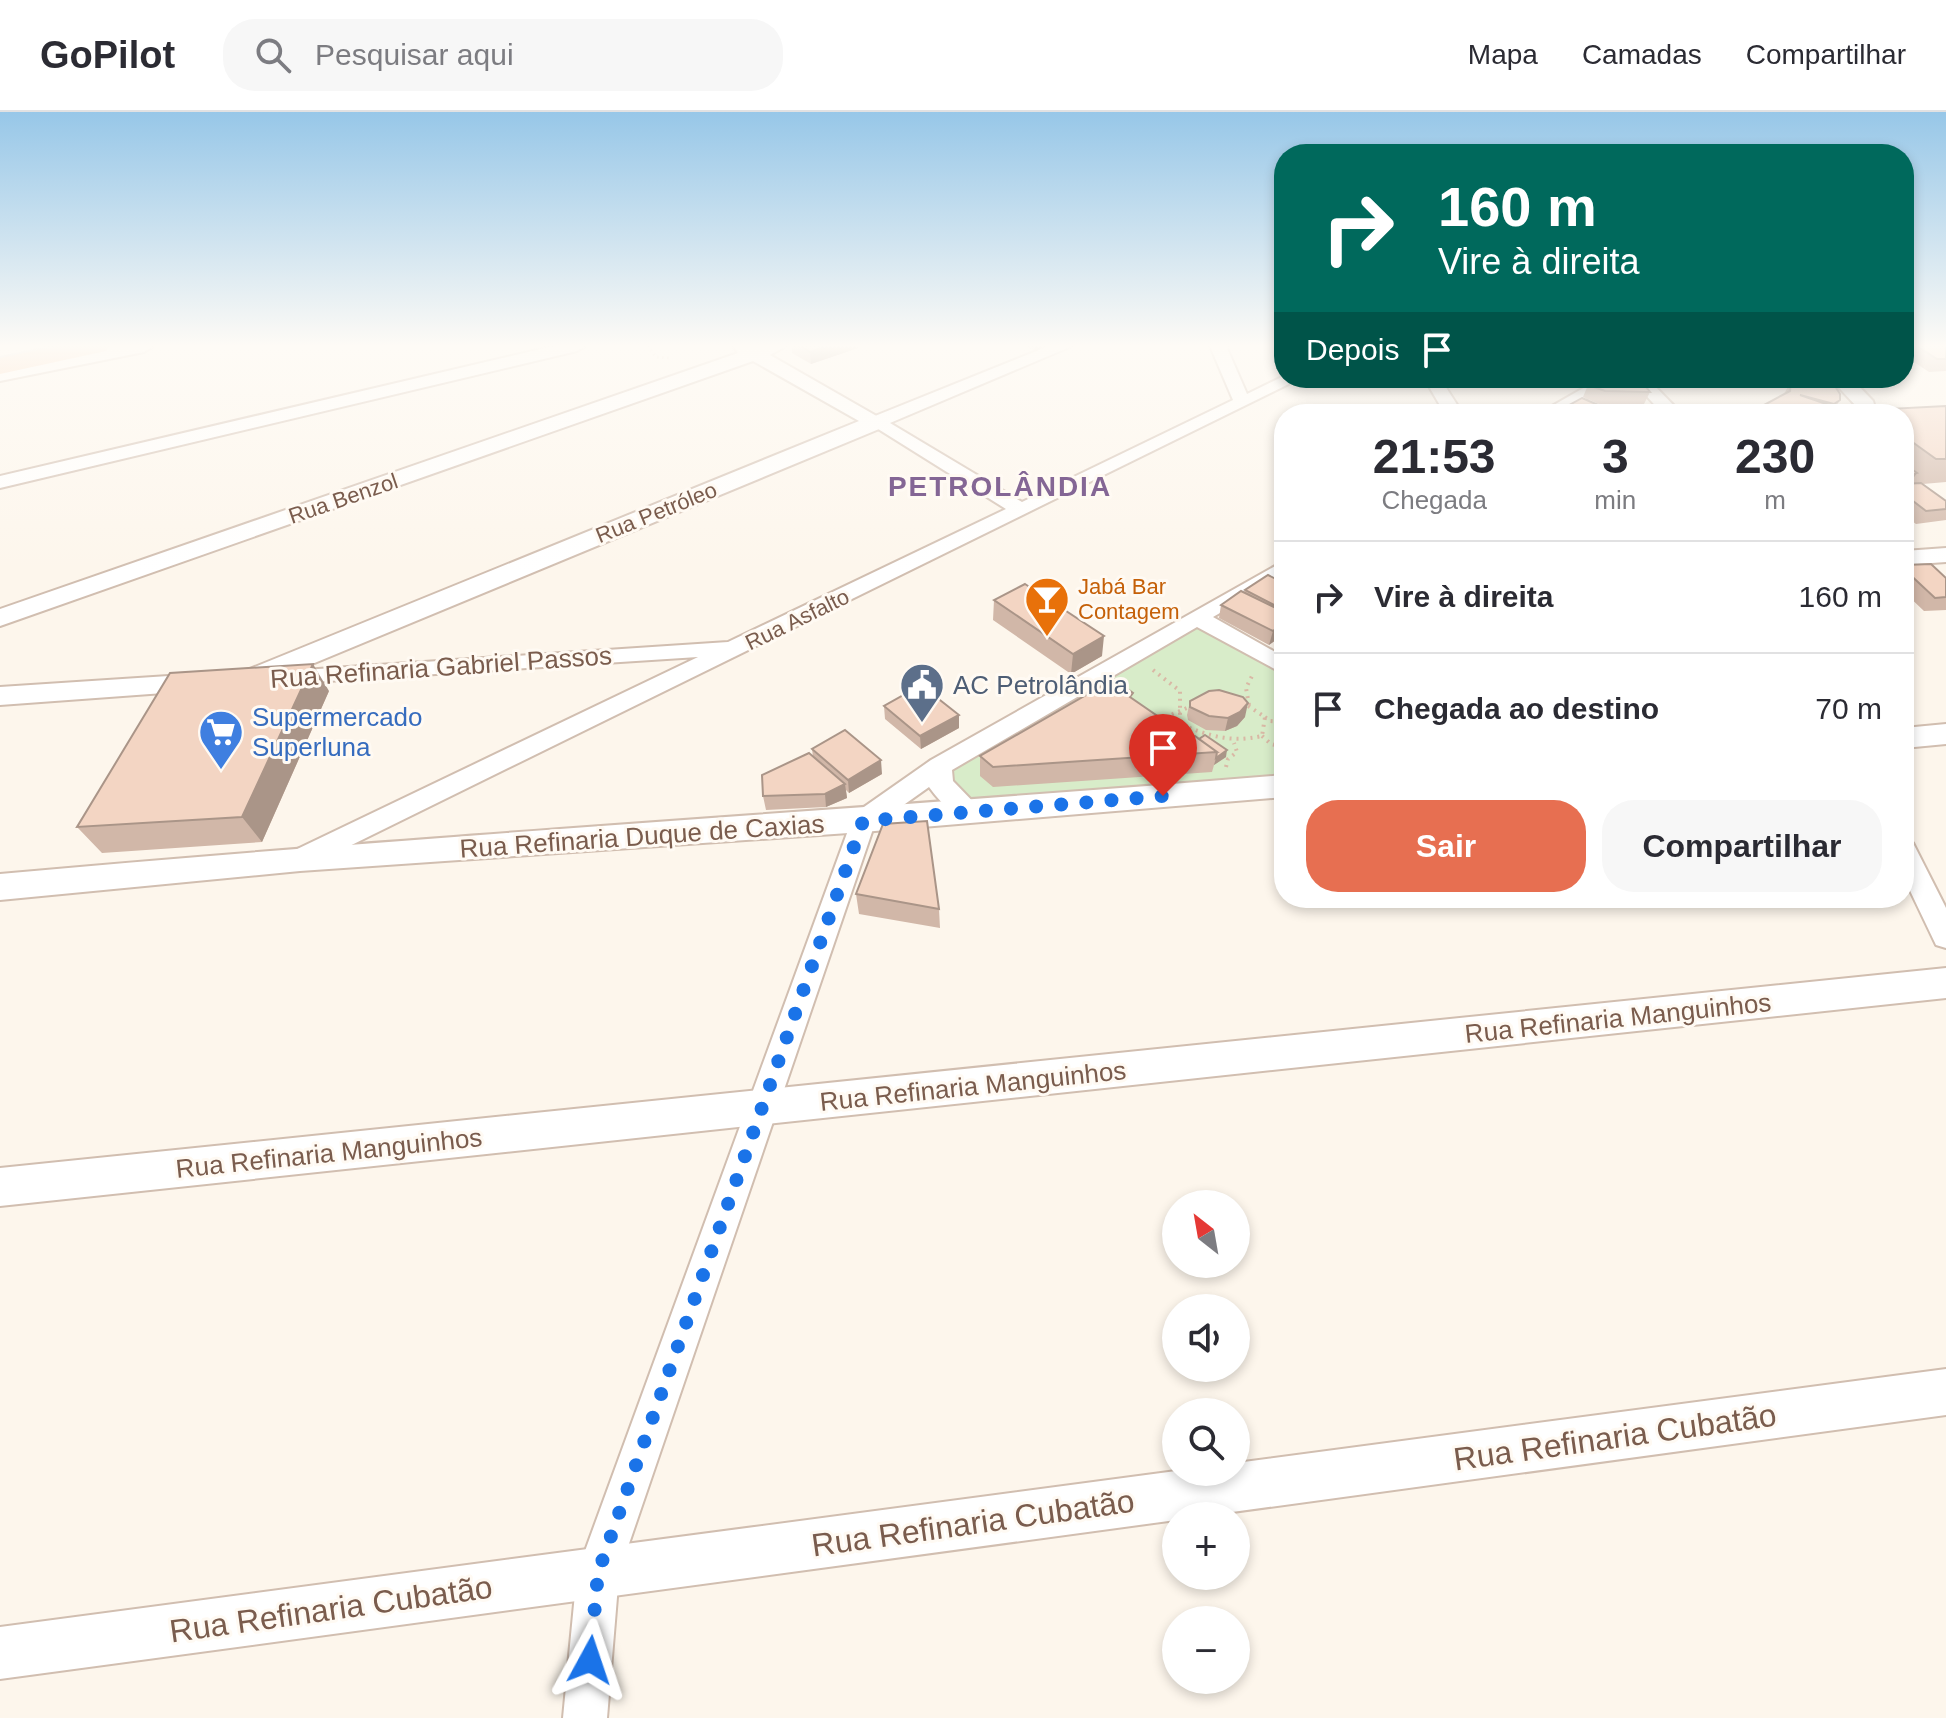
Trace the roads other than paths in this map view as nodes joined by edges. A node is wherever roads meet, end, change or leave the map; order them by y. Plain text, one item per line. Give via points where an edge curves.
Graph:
1 (259, 421) edge
2 (549, 421) edge
3 (1203, 421) edge
4 (876, 422) joint
5 (0, 482) edge
6 (1020, 509) junction
7 (1946, 555) edge
8 (1914, 557) edge
9 (1274, 573) edge
10 (0, 618) edge
11 (1198, 618) junction
12 (739, 647) junction
13 (1274, 661) edge
14 (249, 680) junction
15 (0, 696) edge
16 (1946, 734) edge
17 (1914, 737) edge
18 (940, 766) junction
19 (1274, 787) edge
20 (970, 812) junction
21 (863, 821) junction
22 (300, 859) junction
23 (1914, 871) edge
24 (0, 887) edge
25 (1946, 937) edge
26 (1946, 983) edge
27 (762, 1108) junction
28 (0, 1187) edge
29 (1946, 1392) edge
30 (598, 1573) junction
31 (0, 1653) edge
32 (585, 1718) edge

1 - 5 street
2 - 10 street, Rua Benzol
3 - 6 street, Rua Asfalto
4 - 6 street
4 - 14 street, Rua Petróleo
6 - 12 street, Rua Asfalto
7 - 8 street
9 - 11 street
11 - 13 street
11 - 18 street
12 - 14 street, Rua Refinaria Gabriel Passos
12 - 22 street, Rua Asfalto
14 - 15 street, Rua Refinaria Gabriel Passos
16 - 17 street
18 - 20 street via 940,784
18 - 21 street
19 - 20 street, Rua Refinaria Duque de Caxias
20 - 21 street, Rua Refinaria Duque de Caxias
21 - 22 street, Rua Refinaria Duque de Caxias
21 - 27 street
22 - 24 street, Rua Refinaria Duque de Caxias
23 - 25 street
26 - 27 street, Rua Refinaria Manguinhos
27 - 28 street, Rua Refinaria Manguinhos
27 - 30 street
29 - 30 street, Rua Refinaria Cubatão
30 - 31 street, Rua Refinaria Cubatão
30 - 32 street

